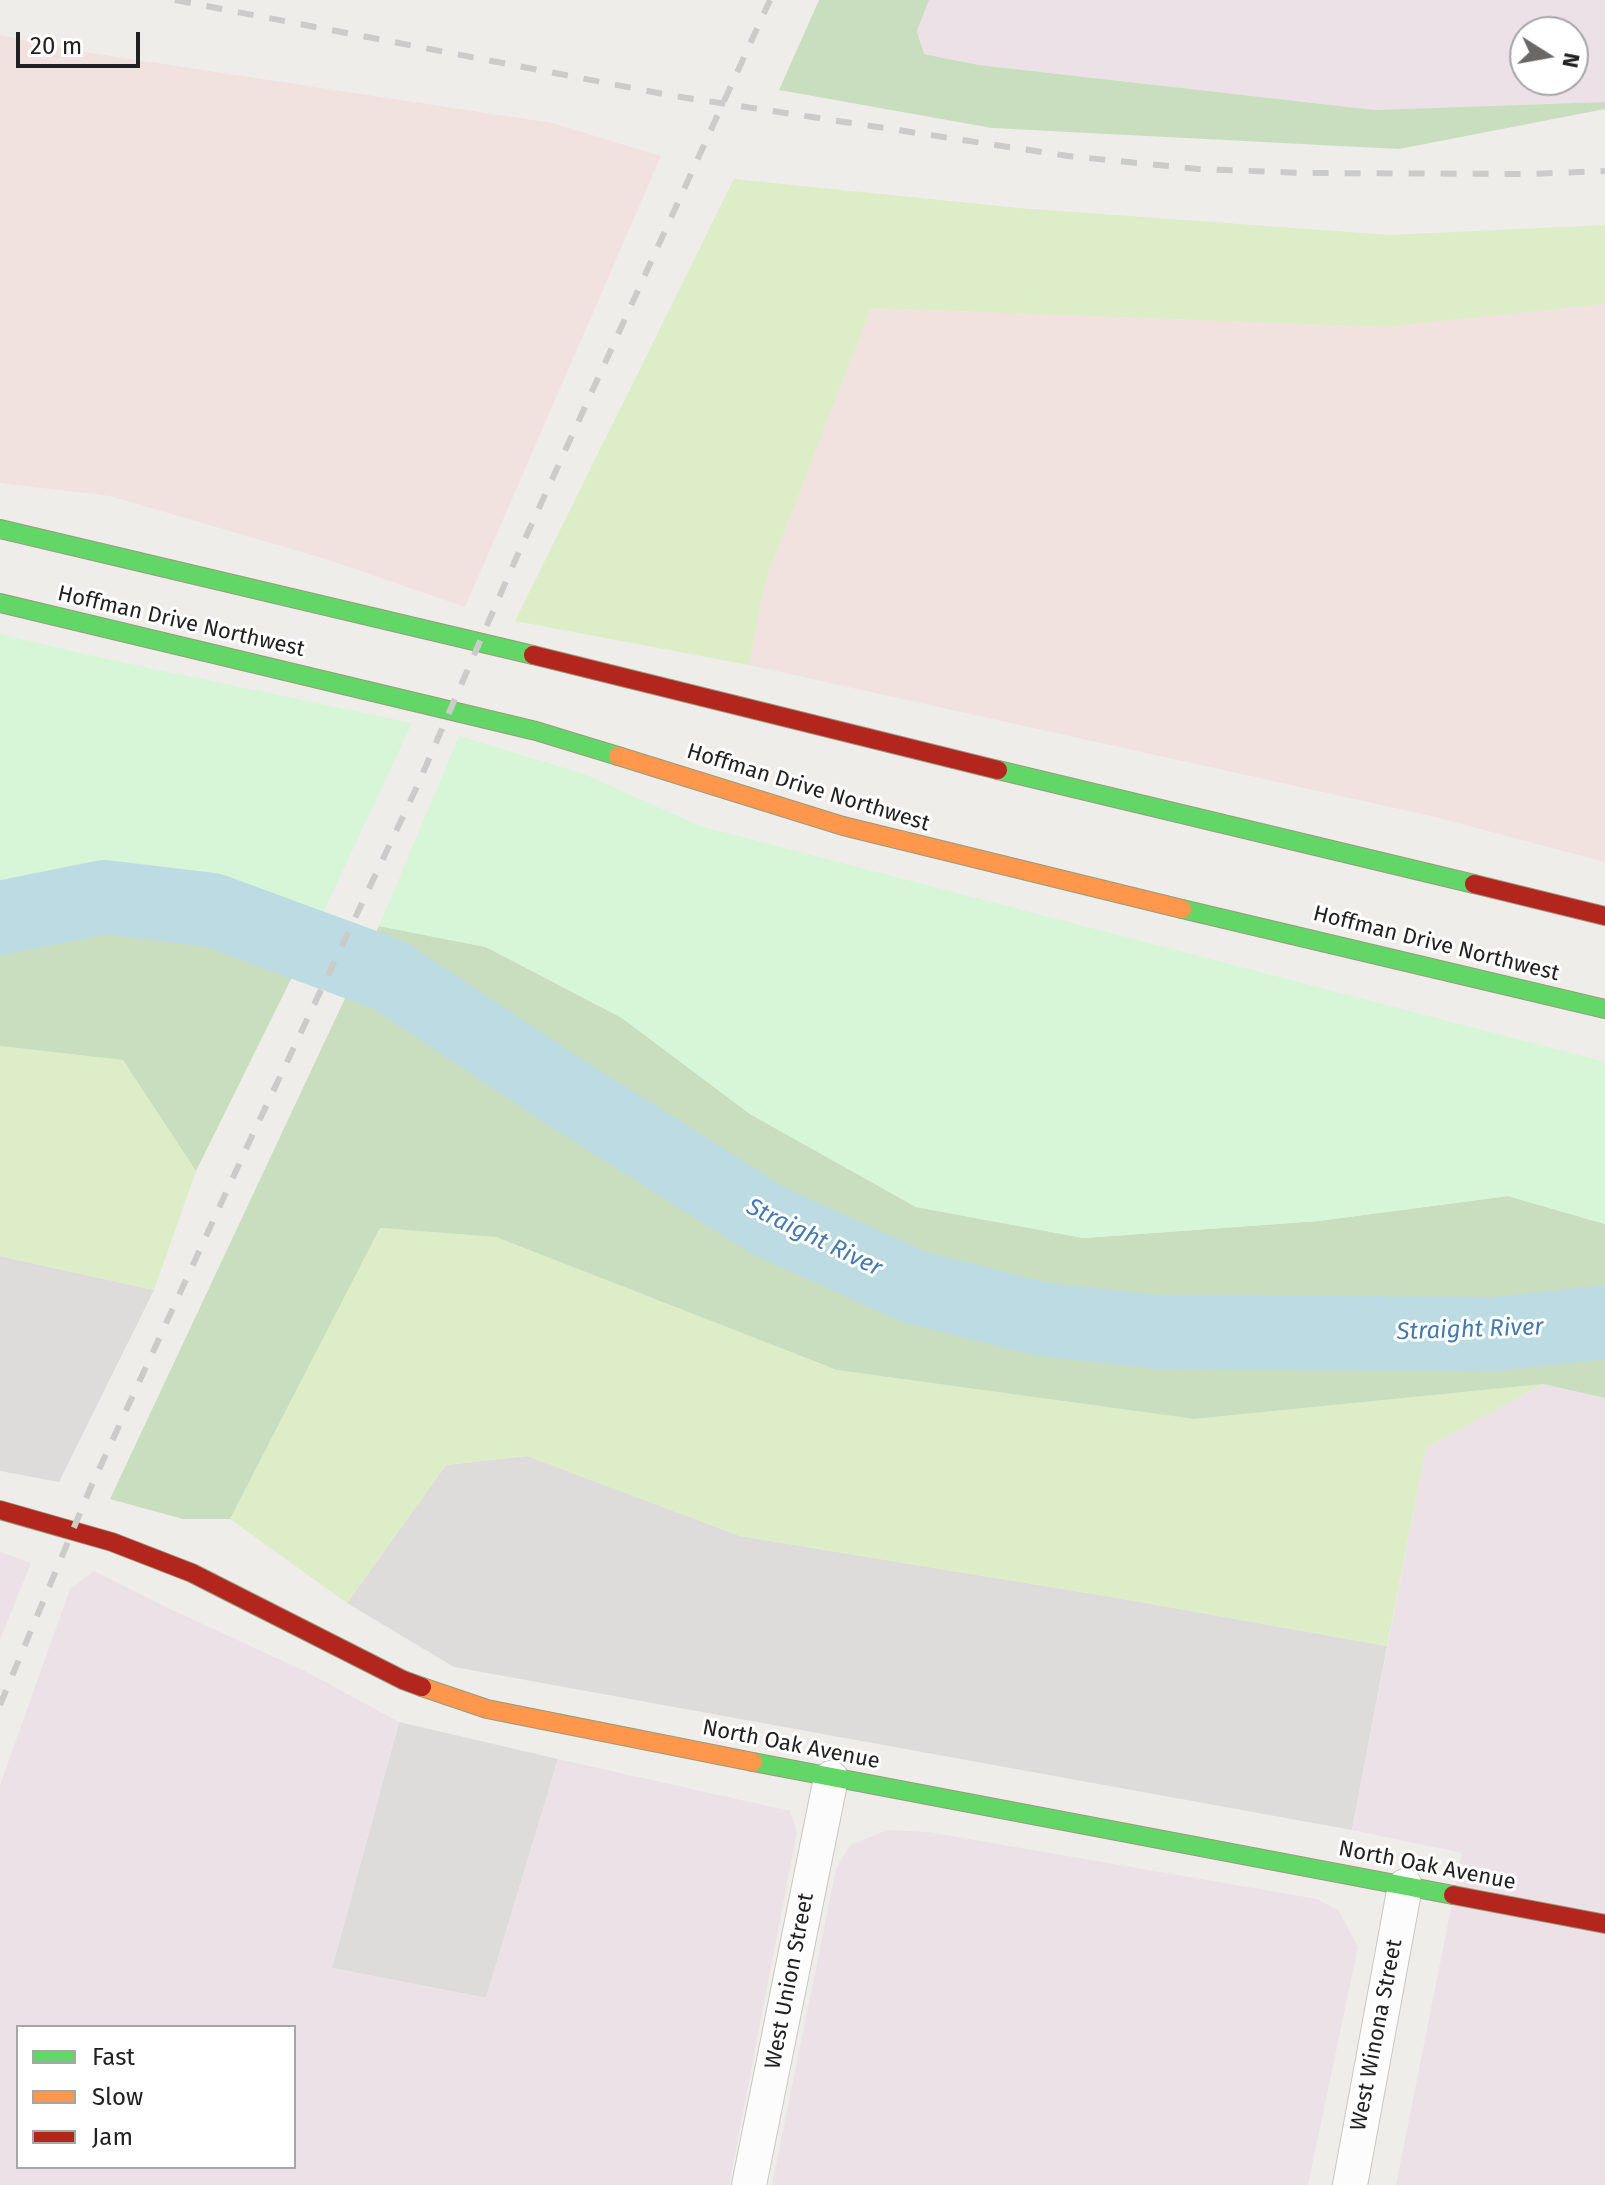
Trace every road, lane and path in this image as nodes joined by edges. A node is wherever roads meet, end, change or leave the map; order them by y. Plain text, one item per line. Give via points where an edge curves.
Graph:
1 (0, 529) edge
2 (0, 603) edge
3 (1605, 916) edge
4 (1605, 1009) edge
5 (0, 1510) edge
6 (831, 1778) junction
7 (1405, 1886) junction
8 (1605, 1924) edge
9 (749, 2185) edge
10 (1350, 2185) edge

1 - 3 main road
2 - 4 main road, Hoffman Drive Northwest via 536,731 957,856
5 - 6 main road, North Oak Avenue via 112,1542 192,1573 403,1680 487,1709
6 - 7 main road, North Oak Avenue
6 - 9 street, West Union Street
7 - 8 main road, North Oak Avenue
7 - 10 street, West Winona Street

